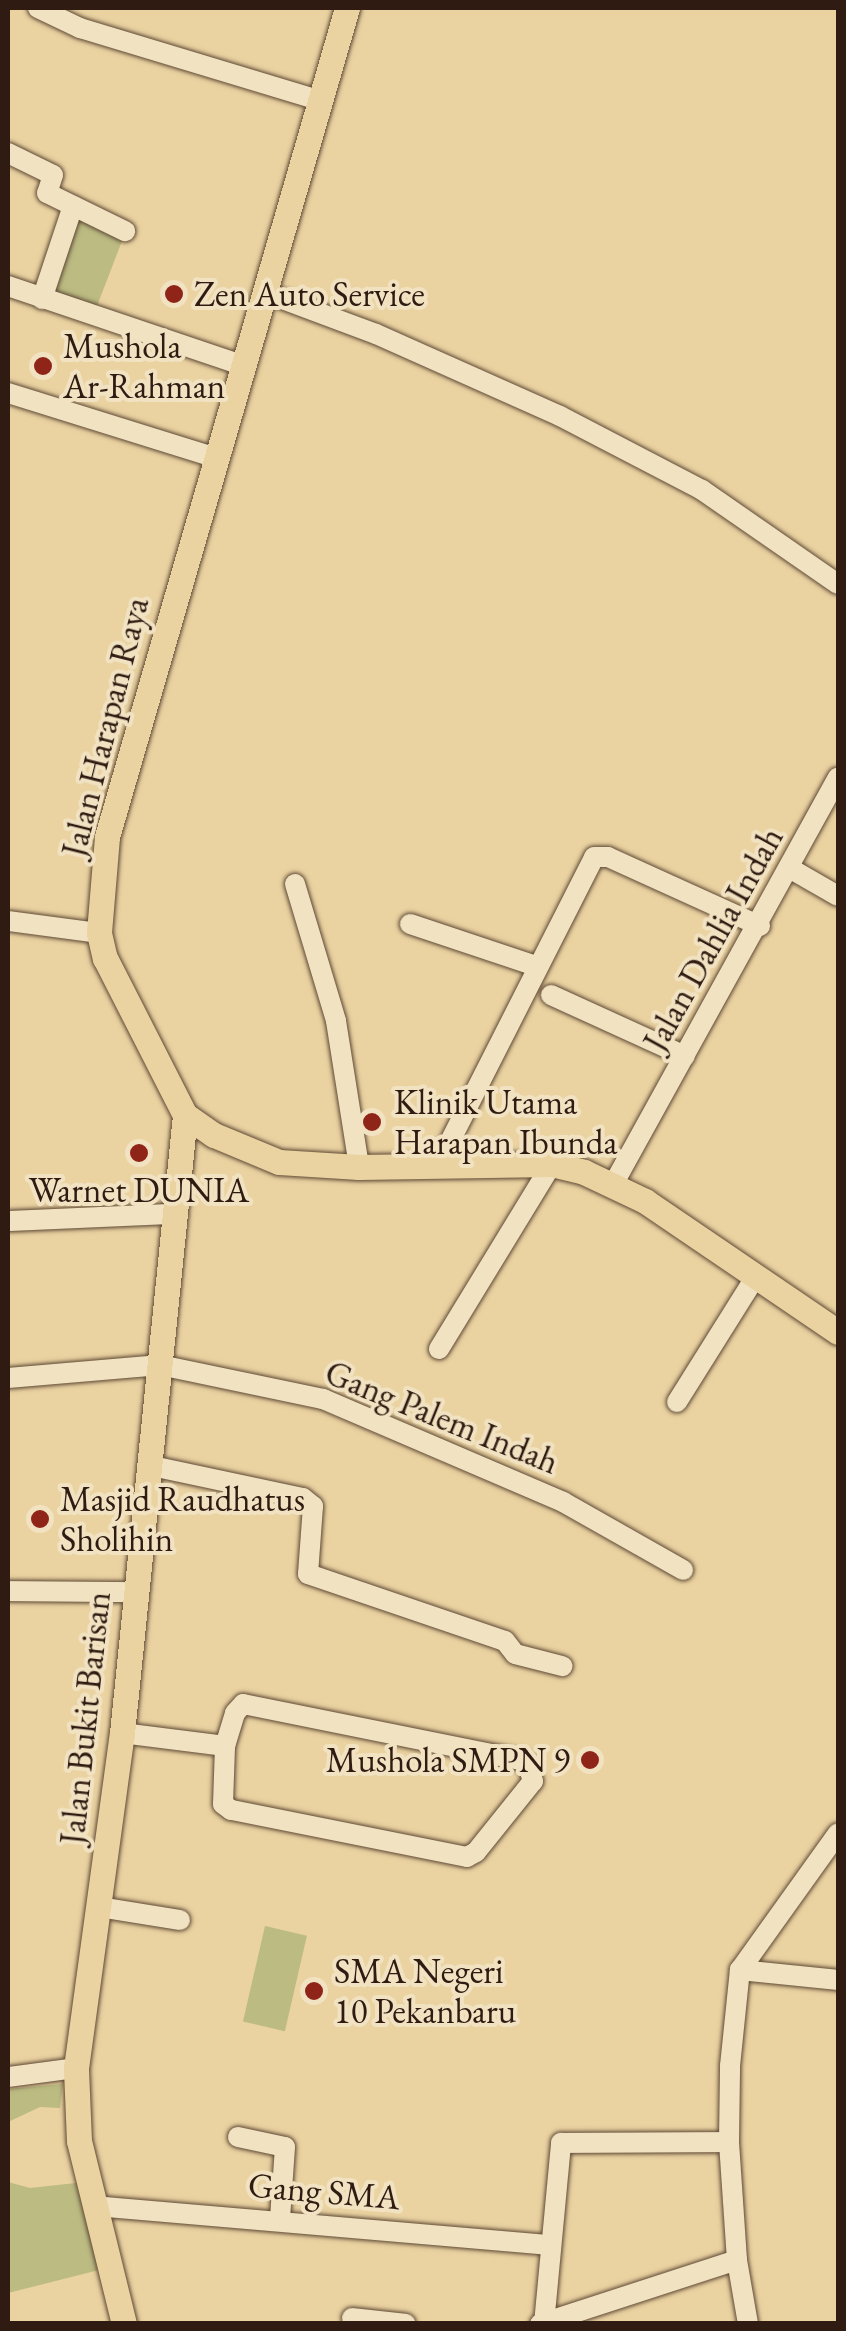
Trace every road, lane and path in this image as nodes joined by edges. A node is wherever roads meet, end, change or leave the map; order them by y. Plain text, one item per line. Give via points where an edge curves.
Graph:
1 (38, 8) edge
2 (347, 8) edge
3 (318, 100) junction
4 (8, 153) edge
5 (73, 206) junction
6 (126, 231) dead end
7 (8, 286) edge
8 (266, 293) junction
9 (42, 299) junction
10 (244, 366) junction
11 (8, 393) edge
12 (214, 457) junction
13 (838, 584) edge
14 (838, 778) edge
15 (791, 869) junction
16 (296, 884) dead end
17 (838, 896) edge
18 (8, 922) edge
19 (410, 924) dead end
20 (760, 926) junction
21 (98, 933) junction
22 (536, 966) junction
23 (552, 996) dead end
24 (685, 1056) junction
25 (185, 1115) junction
26 (438, 1164) junction
27 (552, 1164) junction
28 (359, 1167) junction
29 (614, 1183) junction
30 (171, 1214) junction
31 (8, 1221) edge
32 (756, 1276) junction
33 (838, 1332) edge
34 (439, 1349) dead end
35 (160, 1365) junction
36 (8, 1378) edge
37 (677, 1402) dead end
38 (152, 1466) junction
39 (684, 1570) dead end
40 (8, 1591) edge
41 (134, 1592) junction
42 (562, 1666) dead end
43 (122, 1733) junction
44 (225, 1746) junction
45 (838, 1833) edge
46 (99, 1907) junction
47 (180, 1920) dead end
48 (740, 1970) junction
49 (838, 1980) edge
50 (76, 2068) junction
51 (8, 2077) edge
52 (238, 2137) dead end
53 (728, 2142) junction
54 (94, 2206) junction
55 (280, 2219) junction
56 (549, 2244) junction
57 (737, 2260) junction
58 (352, 2318) dead end
59 (543, 2323) edge
60 (124, 2324) edge
61 (406, 2324) edge
62 (748, 2324) edge

1 - 3 street via 80,28
2 - 3 main road, Jalan Harapan Raya
3 - 8 main road, Jalan Harapan Raya
4 - 5 street via 53,175 47,193
5 - 6 street
5 - 9 street
7 - 9 street
8 - 10 main road, Jalan Harapan Raya
8 - 13 street via 560,416 702,490
9 - 10 street
10 - 12 main road, Jalan Harapan Raya
11 - 12 street
12 - 21 main road, Jalan Harapan Raya via 107,836
14 - 15 street, Jalan Dahlia Indah
15 - 17 street
15 - 20 street, Jalan Dahlia Indah
16 - 28 street via 336,1022
18 - 21 street
19 - 22 street
20 - 22 street via 598,855
20 - 24 street, Jalan Dahlia Indah
21 - 25 main road, Jalan Harapan Raya via 114,983
22 - 26 street
23 - 24 street
24 - 29 street, Jalan Dahlia Indah
25 - 28 main road, Jalan Harapan Raya via 279,1162
25 - 30 main road, Jalan Bukit Barisan
26 - 27 main road, Jalan Harapan Raya
26 - 28 main road, Jalan Harapan Raya
27 - 29 main road, Jalan Harapan Raya
27 - 34 street
29 - 32 main road, Jalan Harapan Raya
30 - 31 street
30 - 35 main road, Jalan Bukit Barisan
32 - 33 main road, Jalan Harapan Raya
32 - 37 street
35 - 36 street, Gang Palem Indah
35 - 38 main road, Jalan Bukit Barisan
35 - 39 street, Gang Palem Indah via 308,1395 392,1425 563,1502
38 - 41 main road, Jalan Bukit Barisan
38 - 42 street via 304,1498 313,1506 308,1574
40 - 41 street
41 - 43 main road, Jalan Bukit Barisan
43 - 44 street
43 - 46 main road, Jalan Bukit Barisan
44 - 44 street via 227,1808 467,1856 533,1781 521,1760 243,1704
45 - 48 street
46 - 47 street
46 - 50 main road, Jalan Bukit Barisan
48 - 49 street
48 - 53 street
50 - 51 street
50 - 54 main road, Jalan Bukit Barisan via 79,2141
52 - 55 street via 285,2147
53 - 56 street via 566,2140 559,2147
53 - 57 street
54 - 55 street, Gang SMA
54 - 60 main road, Jalan Bukit Barisan
55 - 56 street, Gang SMA
56 - 59 street
57 - 59 street
57 - 62 street
58 - 61 street

